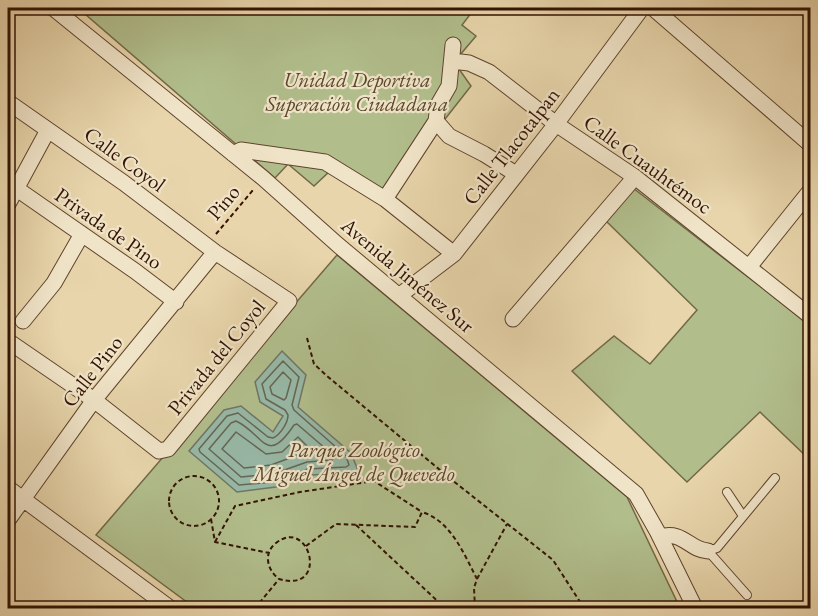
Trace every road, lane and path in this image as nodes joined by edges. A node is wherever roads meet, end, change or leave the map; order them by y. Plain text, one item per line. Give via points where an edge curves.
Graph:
1 (16, 8) edge
2 (53, 8) edge
3 (642, 8) edge
4 (653, 8) edge
5 (8, 20) edge
6 (8, 102) edge
7 (436, 121) junction
8 (556, 124) junction
9 (48, 130) junction
10 (810, 144) edge
11 (233, 154) junction
12 (516, 174) junction
13 (635, 177) junction
14 (263, 178) junction
15 (17, 189) junction
16 (810, 191) edge
17 (385, 199) junction
18 (8, 204) edge
19 (82, 234) junction
20 (211, 249) junction
21 (454, 254) junction
22 (749, 267) junction
23 (400, 295) junction
24 (176, 302) junction
25 (810, 316) edge
26 (513, 319) dead end
27 (23, 321) dead end
28 (307, 338) dead end
29 (8, 341) edge
30 (94, 400) junction
31 (775, 478) dead end
32 (8, 488) edge
33 (727, 492) dead end
34 (23, 500) junction
35 (422, 512) junction
36 (743, 516) junction
37 (211, 519) junction
38 (8, 520) edge
39 (508, 523) junction
40 (356, 525) junction
41 (660, 537) junction
42 (215, 542) junction
43 (306, 546) junction
44 (708, 551) junction
45 (269, 553) junction
46 (279, 579) junction
47 (477, 579) junction
48 (747, 595) dead end
49 (170, 609) edge
50 (260, 609) edge
51 (445, 609) edge
52 (475, 609) edge
53 (584, 609) edge
54 (695, 609) edge

1 - 5 path
2 - 11 street, Avenida Jiménez Sur
3 - 8 street, Calle Tlacotalpan
4 - 10 street
6 - 9 street, Calle Coyol
7 - 8 street, Calle Cuauhtémoc via 438,105 448,86 453,53 489,72
7 - 12 street via 449,135
7 - 17 street
8 - 12 street, Calle Tlacotalpan
8 - 13 street, Calle Cuauhtémoc
9 - 15 street
9 - 20 street, Calle Coyol
11 - 14 street, Avenida Jiménez Sur
11 - 17 street via 241,150 325,162
12 - 21 street, Calle Tlacotalpan
13 - 22 street, Calle Cuauhtémoc
13 - 26 street
14 - 20 path, Pino
14 - 23 street, Avenida Jiménez Sur
15 - 18 street
15 - 19 street, Privada de Pino
16 - 22 street
17 - 21 street
19 - 24 street, Privada de Pino
19 - 27 street via 54,282
20 - 24 street, Calle Pino
20 - 30 street, Privada del Coyol via 289,302 164,451
21 - 23 street, Calle Tlacotalpan
22 - 25 street, Calle Cuauhtémoc
23 - 41 street, Avenida Jiménez Sur via 636,494
24 - 30 street, Calle Pino
28 - 39 path via 314,363 327,376
29 - 30 street
30 - 34 street, Calle Pino
31 - 36 lane
32 - 34 street
33 - 36 lane
34 - 38 street, Calle Pino
34 - 49 street
35 - 40 path via 415,527
35 - 42 path via 374,481 235,506
35 - 47 path via 433,515 454,537
36 - 44 lane via 717,548
37 - 37 path via 219,504 216,487 210,480 193,475 177,482 169,496 175,518 189,526
37 - 42 path
39 - 47 path
39 - 53 path via 553,560
40 - 43 path via 336,524
40 - 51 path
41 - 44 street via 677,536
41 - 54 street, Avenida Jiménez Sur
42 - 45 path
43 - 45 path via 295,539 284,539
43 - 46 path via 311,558 307,572 296,581
44 - 48 lane
45 - 46 path via 270,569
46 - 50 path via 257,606
47 - 52 path

